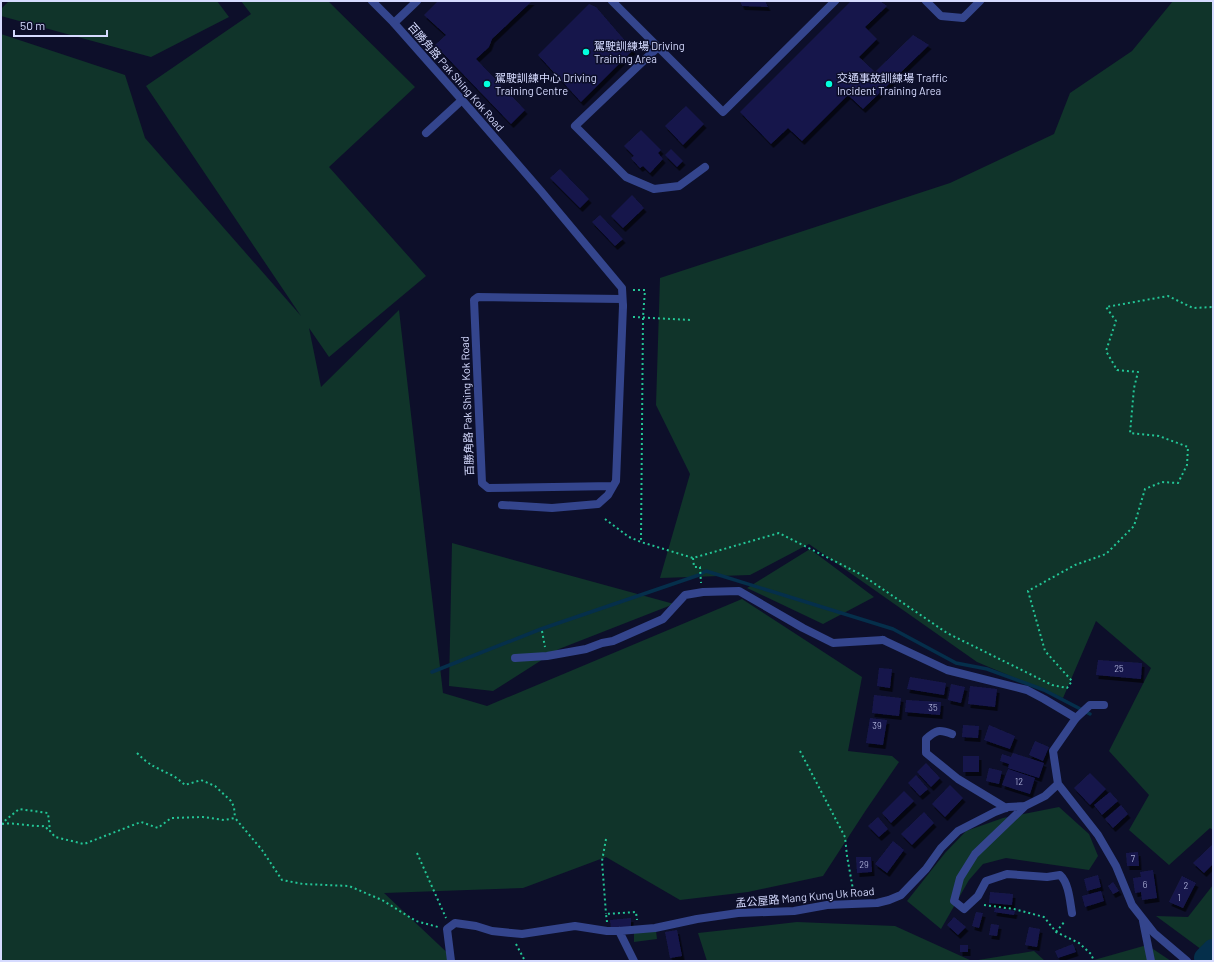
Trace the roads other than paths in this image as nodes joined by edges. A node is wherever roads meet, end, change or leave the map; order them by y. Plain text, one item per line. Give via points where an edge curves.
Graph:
1 (372, 1) edge
2 (417, 1) edge
3 (612, 1) edge
4 (835, 1) edge
5 (926, 1) edge
6 (980, 1) edge
7 (394, 23) junction
8 (658, 47) junction
9 (462, 100) junction
10 (426, 133) dead end
11 (705, 167) dead end
12 (623, 303) junction
13 (613, 486) junction
14 (502, 505) dead end
15 (516, 658) dead end
16 (1104, 704) dead end
17 (1076, 717) junction
18 (952, 734) dead end
19 (1058, 784) junction
20 (1025, 806) junction
21 (1006, 808) junction
22 (1072, 913) road end
23 (1142, 918) junction
24 (619, 931) junction
25 (451, 961) edge
26 (634, 961) edge
27 (1151, 961) edge
28 (1188, 961) edge

1 - 7 street, 百勝角路 Pak Shing Kok Road
2 - 7 street
3 - 8 street
4 - 8 street via 723,112
5 - 6 street via 941,16 963,18
7 - 9 street, 百勝角路 Pak Shing Kok Road
8 - 11 street via 575,126 626,177 654,189 679,186
9 - 10 street
9 - 12 street, 百勝角路 Pak Shing Kok Road via 622,288
12 - 13 street via 616,481
12 - 13 street, 百勝角路 Pak Shing Kok Road via 478,297 474,300 482,483 488,488
13 - 14 street via 598,504 552,508
15 - 17 street via 547,656 613,641 663,618 685,595 739,591 833,643 883,640 946,670 1027,690
16 - 17 street via 1090,705
17 - 19 street via 1053,751
18 - 21 street via 942,730 934,732 926,739 926,753 958,779
19 - 20 street, 孟公屋路 Mang Kung Uk Road via 1045,796
19 - 23 street via 1098,835 1116,866 1132,905
20 - 21 street, 孟公屋路 Mang Kung Uk Road
20 - 22 street via 975,854 960,878 954,900 964,908 978,896 986,881 1007,874 1047,877 1060,875
21 - 24 street, 孟公屋路 Mang Kung Uk Road via 958,831 941,848 926,869 900,895 889,900 782,912 738,913 655,928
23 - 27 street
23 - 28 street via 1154,933
24 - 25 street, 孟公屋路 Mang Kung Uk Road via 575,926 522,934 455,923 449,928
24 - 26 street

